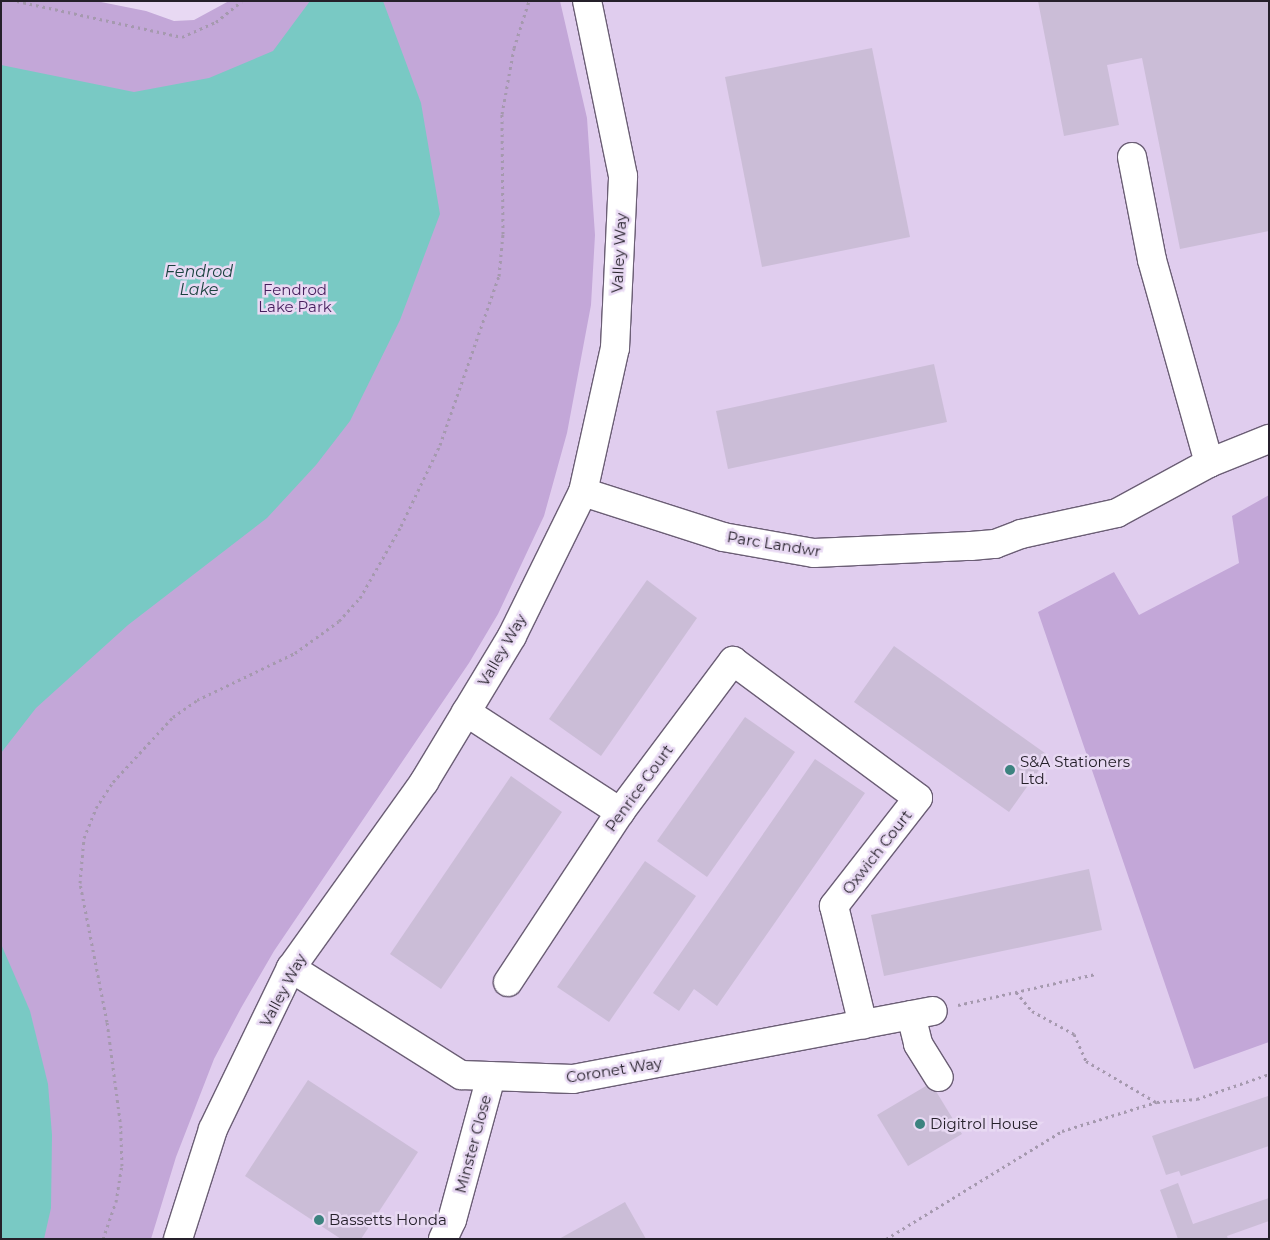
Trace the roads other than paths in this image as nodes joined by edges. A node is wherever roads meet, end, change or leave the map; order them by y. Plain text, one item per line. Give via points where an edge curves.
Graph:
1 (587, 1) edge
2 (1132, 157) dead end
3 (1269, 439) edge
4 (1209, 463) junction
5 (583, 492) junction
6 (795, 706) joint
7 (466, 712) junction
8 (620, 812) junction
9 (291, 968) junction
10 (508, 982) dead end
11 (863, 1025) junction
12 (491, 1076) junction
13 (938, 1077) dead end
14 (178, 1239) edge
15 (443, 1239) edge

1 - 5 street, Valley Way via 623,176 615,348
2 - 4 street via 1152,260
3 - 4 street, Parc Landwr
4 - 5 street, Parc Landwr via 1117,513 1021,534 995,544 971,546 814,553 723,537
5 - 7 street, Valley Way via 512,636
6 - 8 street, Penrice Court via 733,662
6 - 11 street, Oxwich Court via 918,798 834,906
7 - 8 street
7 - 9 street, Valley Way via 424,782
8 - 10 street, Penrice Court
9 - 12 street, Coronet Way via 461,1075
9 - 14 street, Valley Way via 213,1129
11 - 12 street, Coronet Way via 573,1079
11 - 13 street, Coronet Way via 922,1013 918,1044
12 - 15 street, Minster Close via 452,1220

